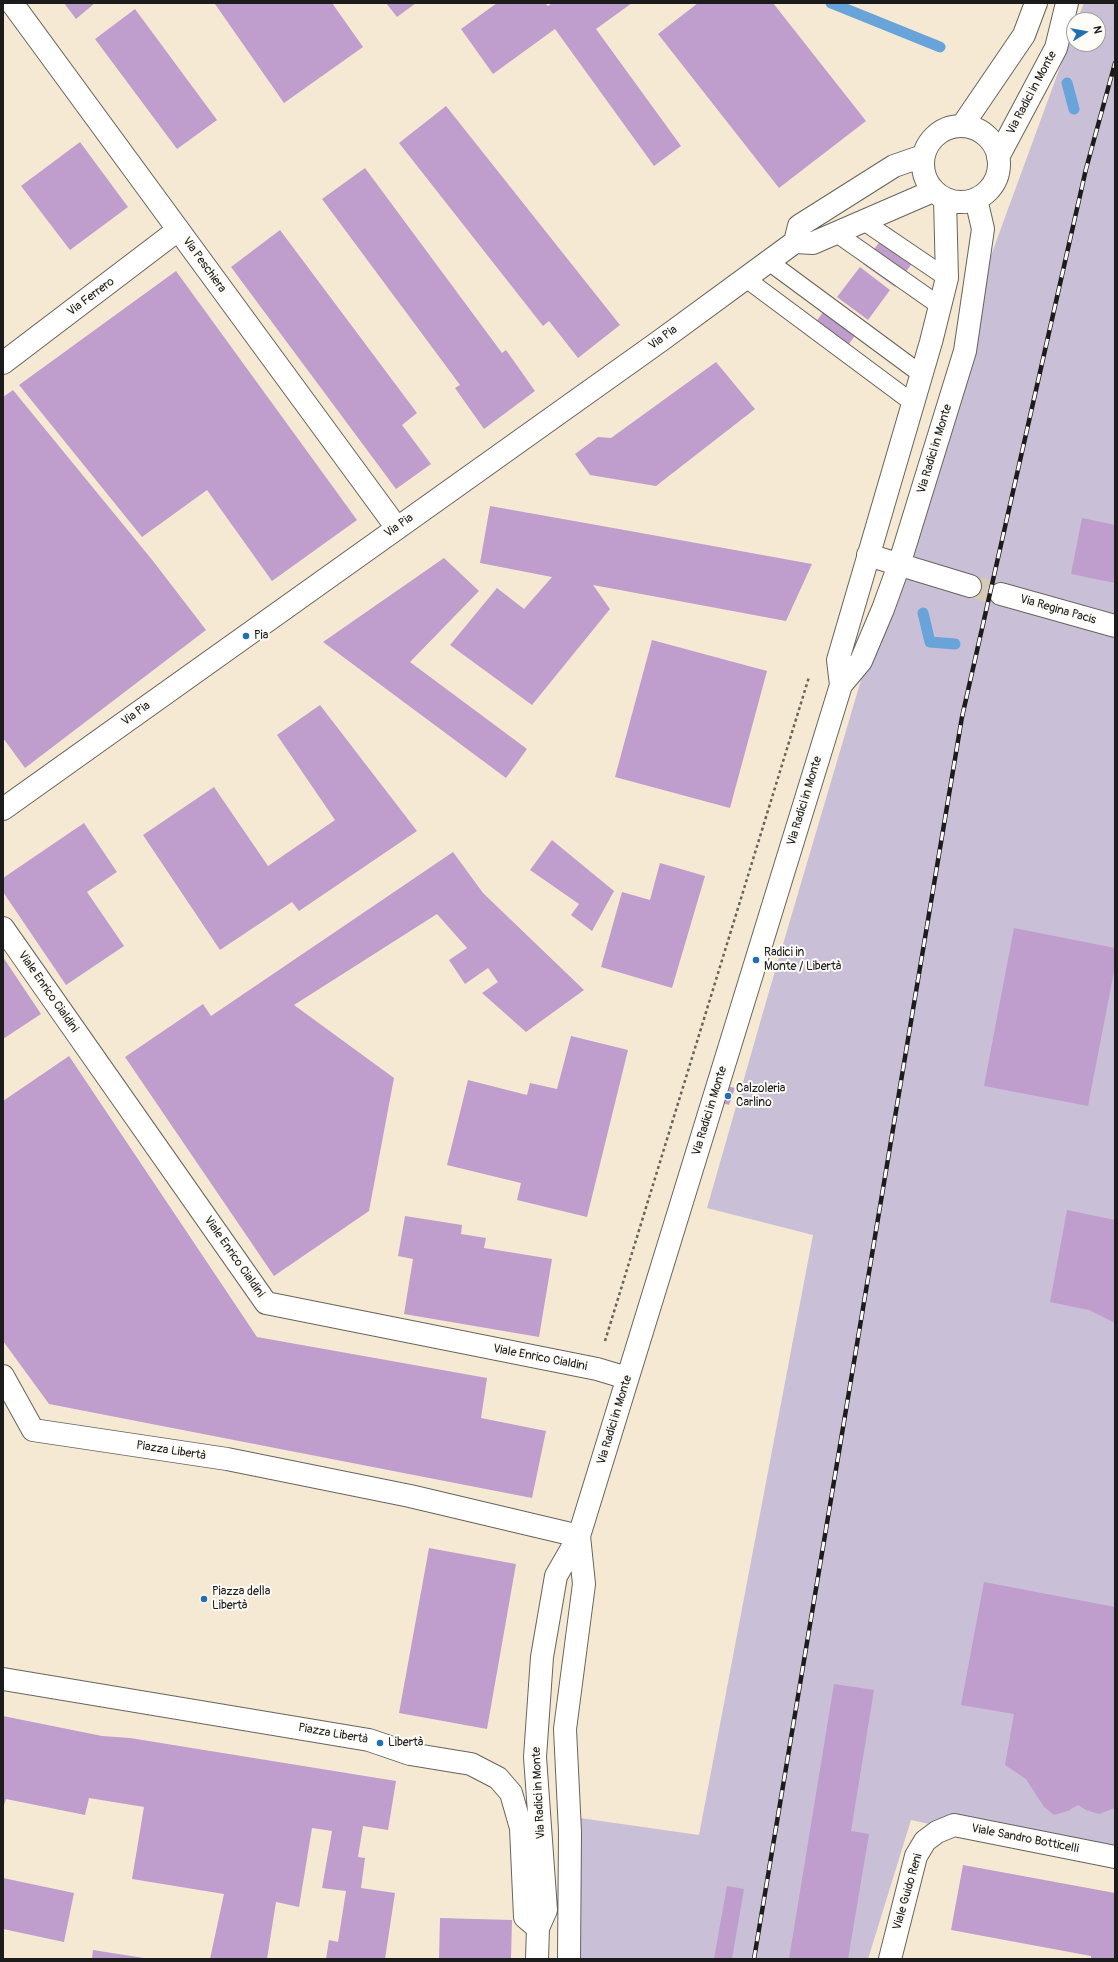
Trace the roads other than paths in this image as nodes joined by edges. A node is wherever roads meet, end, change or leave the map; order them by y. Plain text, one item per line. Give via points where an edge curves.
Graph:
1 (12, 3) edge
2 (1036, 3) edge
3 (1067, 3) edge
4 (962, 126) junction
5 (923, 156) junction
6 (998, 157) junction
7 (939, 195) junction
8 (976, 199) junction
9 (863, 221) junction
10 (178, 230) junction
11 (836, 233) junction
12 (795, 242) junction
13 (768, 261) junction
14 (745, 278) junction
15 (947, 278) junction
16 (940, 306) junction
17 (3, 363) edge
18 (921, 374) junction
19 (913, 403) junction
20 (397, 528) junction
21 (868, 555) junction
22 (899, 565) junction
23 (970, 586) tunnel mouth
24 (1001, 594) tunnel mouth
25 (1115, 626) edge
26 (841, 685) junction
27 (3, 809) edge
28 (3, 928) edge
29 (3, 1376) edge
30 (628, 1378) junction
31 (579, 1536) junction
32 (3, 1679) edge
33 (937, 1832) joint
34 (1115, 1857) edge
35 (538, 1928) junction
36 (537, 1959) edge
37 (569, 1959) edge
38 (890, 1959) edge

1 - 10 street, Via Peschiera
2 - 4 street via 1024,34
3 - 6 street, Via Radici in Monte via 1056,48
4 - 5 street via 948,128 937,135 928,144
4 - 6 street, Via Radici in Monte via 984,134 995,148
5 - 7 street, Via Radici in Monte via 925,178
5 - 12 street via 894,166 799,226
6 - 8 street, Via Radici in Monte via 999,166 994,184
7 - 8 street via 955,202
7 - 9 street
7 - 15 street, Via Radici in Monte
8 - 22 street, Via Radici in Monte via 983,229 965,351
9 - 11 street
9 - 15 lane
10 - 17 street, Via Ferrero
10 - 20 street, Via Peschiera
11 - 12 street via 813,243
11 - 16 lane
12 - 13 street, Via Pia
13 - 14 street, Via Pia
13 - 18 lane
14 - 19 lane
14 - 20 street, Via Pia
15 - 16 street, Via Radici in Monte
16 - 18 street, Via Radici in Monte
18 - 19 street, Via Radici in Monte
19 - 21 street, Via Radici in Monte
20 - 27 street, Via Pia
21 - 22 street
21 - 26 street, Via Radici in Monte via 838,660
22 - 23 street
22 - 26 street, Via Radici in Monte via 884,609 861,661
24 - 25 street, Via Regina Pacis
26 - 30 street, Via Radici in Monte
28 - 30 street, Viale Enrico Cialdini via 266,1303 597,1369
29 - 31 street, Piazza Libertà via 33,1430 227,1459 410,1496
30 - 31 street, Via Radici in Monte
31 - 35 street, Via Radici in Monte via 556,1576 542,1657 535,1757 546,1910
31 - 37 street, Via Radici in Monte via 584,1584 565,1729 570,1832
32 - 35 street, Piazza Libertà via 369,1740 410,1754 471,1764 498,1778 511,1793 521,1828 525,1917
33 - 34 street, Viale Sandro Botticelli via 954,1825
33 - 38 street, Viale Guido Reni via 925,1841 916,1856
35 - 36 street, Via Radici in Monte

